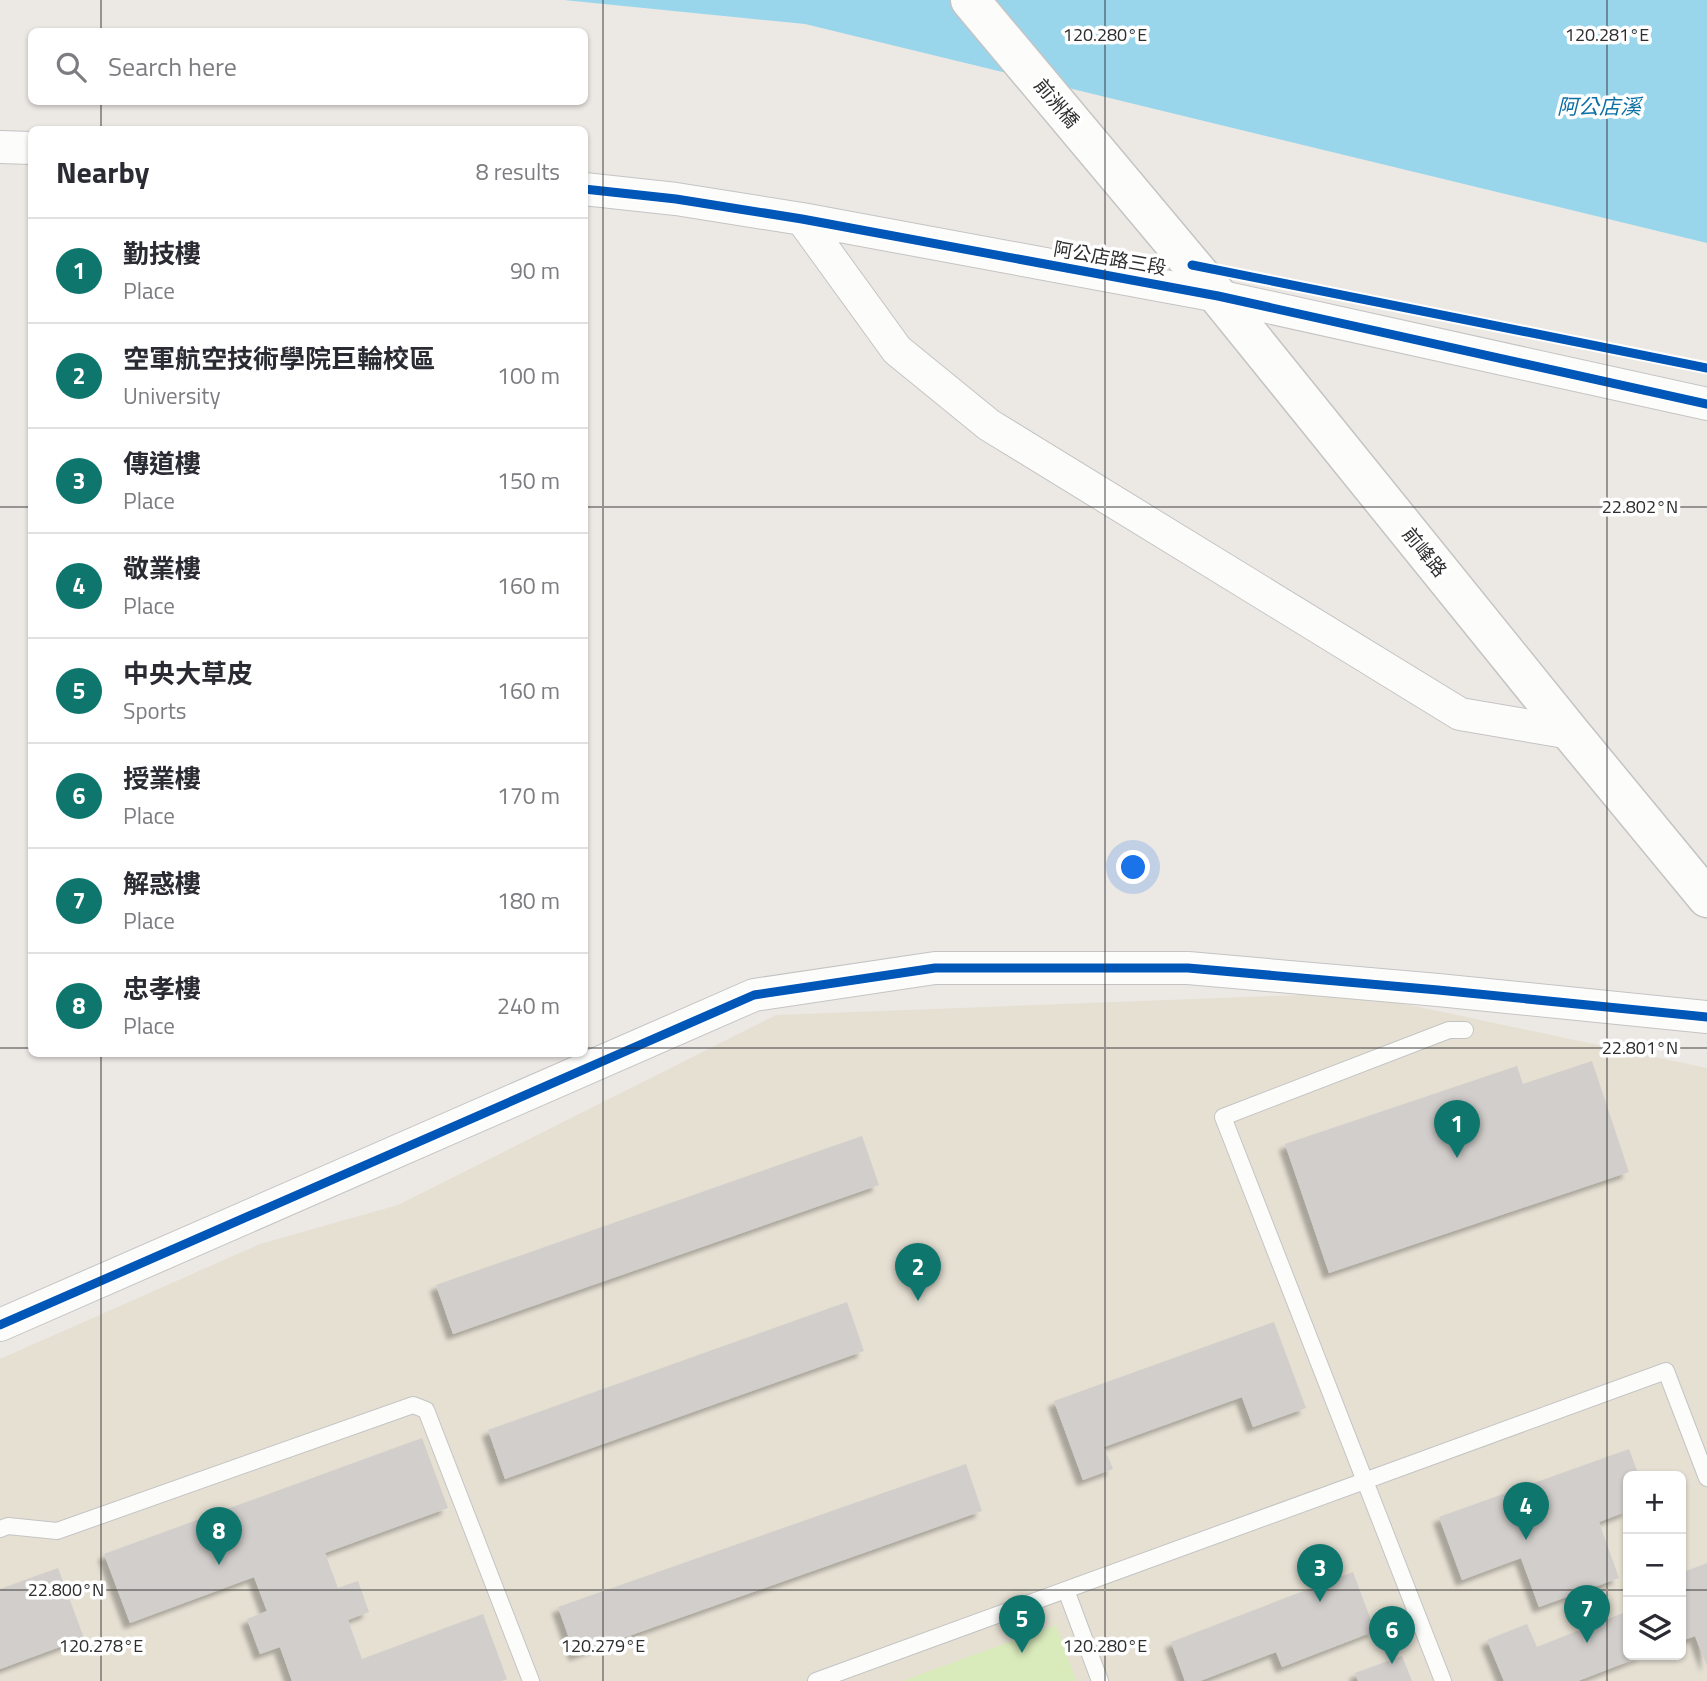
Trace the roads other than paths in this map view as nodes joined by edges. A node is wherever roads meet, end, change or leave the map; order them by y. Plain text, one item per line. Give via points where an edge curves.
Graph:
1 (970, 0) edge
2 (0, 147) edge
3 (28, 148) edge
4 (588, 189) edge
5 (1143, 206) joint
6 (802, 219) junction
7 (1218, 296) junction
8 (1707, 404) edge
9 (1571, 733) junction
10 (1707, 898) edge
11 (1707, 1017) edge
12 (1465, 1030) dead end
13 (0, 1325) edge
14 (1707, 1478) edge
15 (1365, 1480) junction
16 (0, 1529) edge
17 (1066, 1590) junction
18 (531, 1681) edge
19 (816, 1681) edge
20 (1100, 1681) edge
21 (1443, 1681) edge

1 - 5 main road, 前洲橋
2 - 3 street
4 - 6 street, 阿公店路三段
5 - 7 main road, 前峰路
6 - 7 street, 阿公店路三段
6 - 9 street via 897,350 989,425 1460,714
7 - 8 street, 阿公店路三段
7 - 9 main road, 前峰路
9 - 10 main road, 前峰路
11 - 13 street via 1188,968 935,968 754,995
12 - 15 lane via 1449,1030 1223,1117
14 - 15 lane via 1665,1371
15 - 17 lane
15 - 21 lane
16 - 18 lane via 57,1531 412,1405 426,1410
17 - 19 lane
17 - 20 lane

